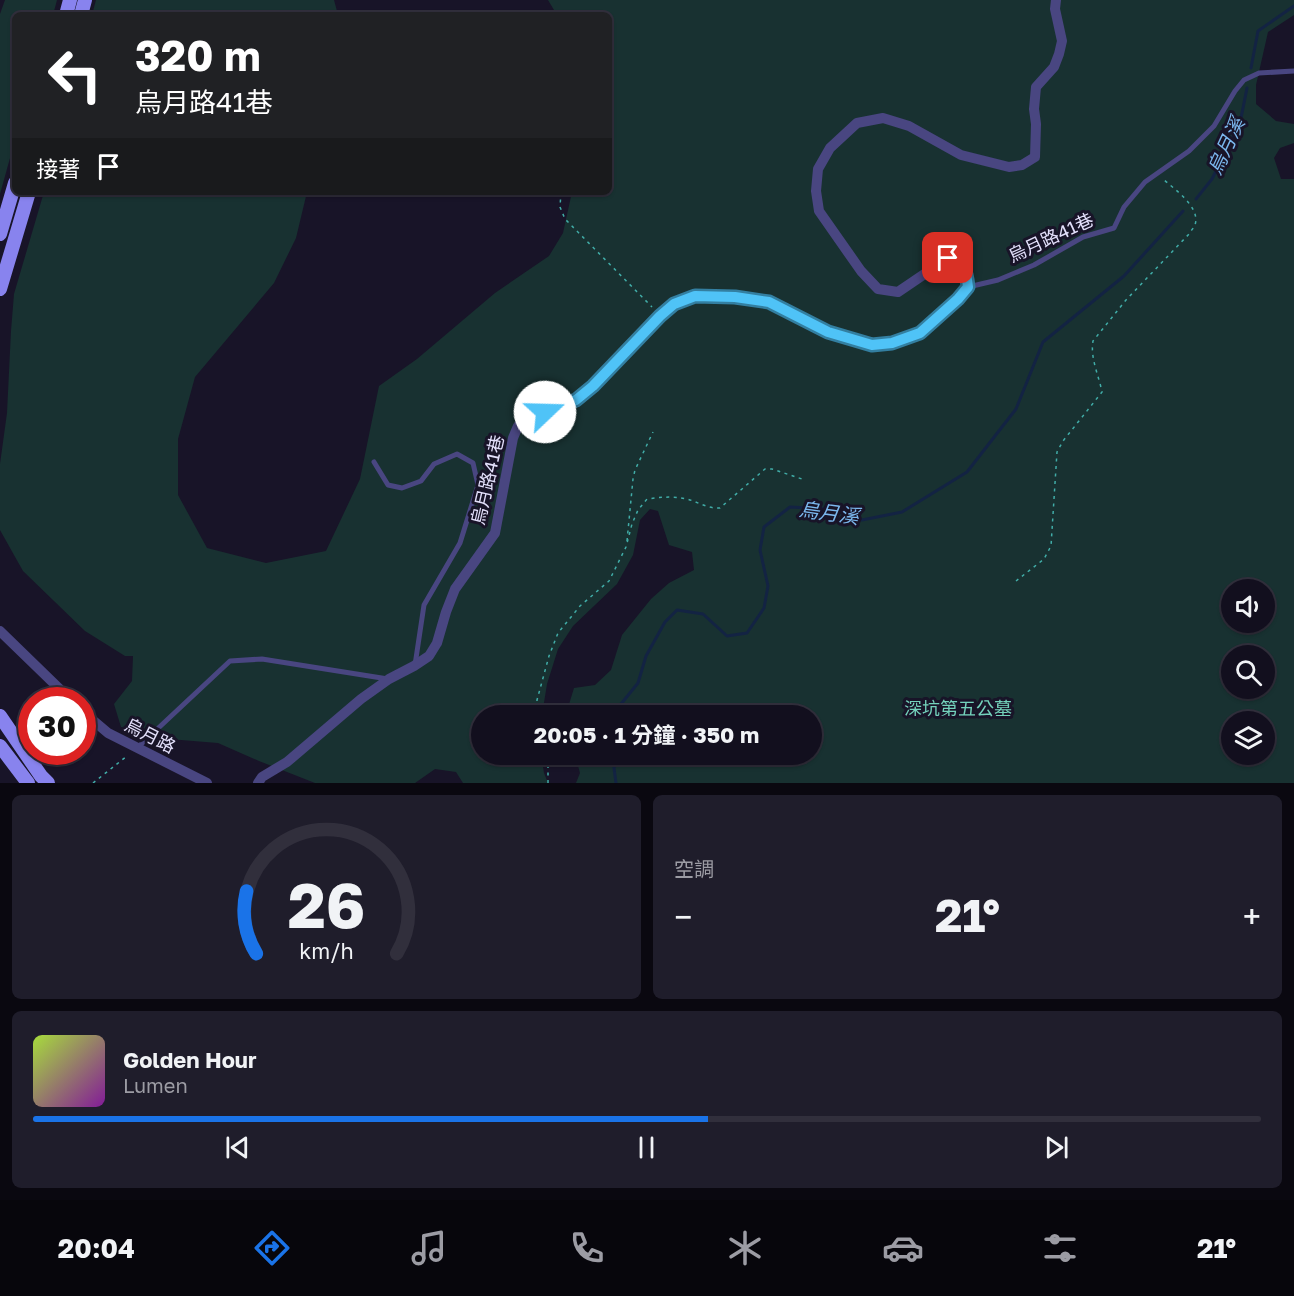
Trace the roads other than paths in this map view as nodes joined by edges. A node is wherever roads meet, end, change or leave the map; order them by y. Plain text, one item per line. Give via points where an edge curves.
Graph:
1 (1056, 0) edge
2 (1294, 71) edge
3 (12, 193) edge
4 (28, 195) edge
5 (0, 234) edge
6 (968, 287) junction
7 (0, 289) edge
8 (374, 462) dead end
9 (0, 631) edge
10 (414, 666) junction
11 (389, 679) junction
12 (58, 687) edge
13 (0, 716) edge
14 (96, 723) edge
15 (0, 746) edge
16 (137, 748) junction
17 (28, 783) edge
18 (48, 783) edge
19 (207, 783) edge
20 (258, 783) edge

1 - 6 street via 1062,41 1053,67 1036,87 1035,157 1009,167 961,155 909,126 883,118 857,123 830,148 818,169 819,211 878,289 898,292 948,258 959,262 966,271
2 - 6 lane, 烏月路41巷 via 1259,73 1244,80 1214,126 1189,151 1144,182 1124,207 1114,228 1083,237 1034,266
3 - 5 main road
4 - 7 main road
6 - 10 street, 烏月路41巷 via 920,333 872,345 828,332 769,302 695,296 674,304 576,400 518,426 495,533 455,589 429,656
8 - 10 lane via 388,485 402,488 421,481 434,464 457,454 473,463 478,485 460,543 424,605
9 - 12 street
10 - 11 street, 烏月路41巷
11 - 16 lane via 262,659 230,661
11 - 20 street, 烏月路41巷
13 - 18 main road
14 - 16 street, 烏月路
15 - 17 main road
16 - 19 street, 烏月路

